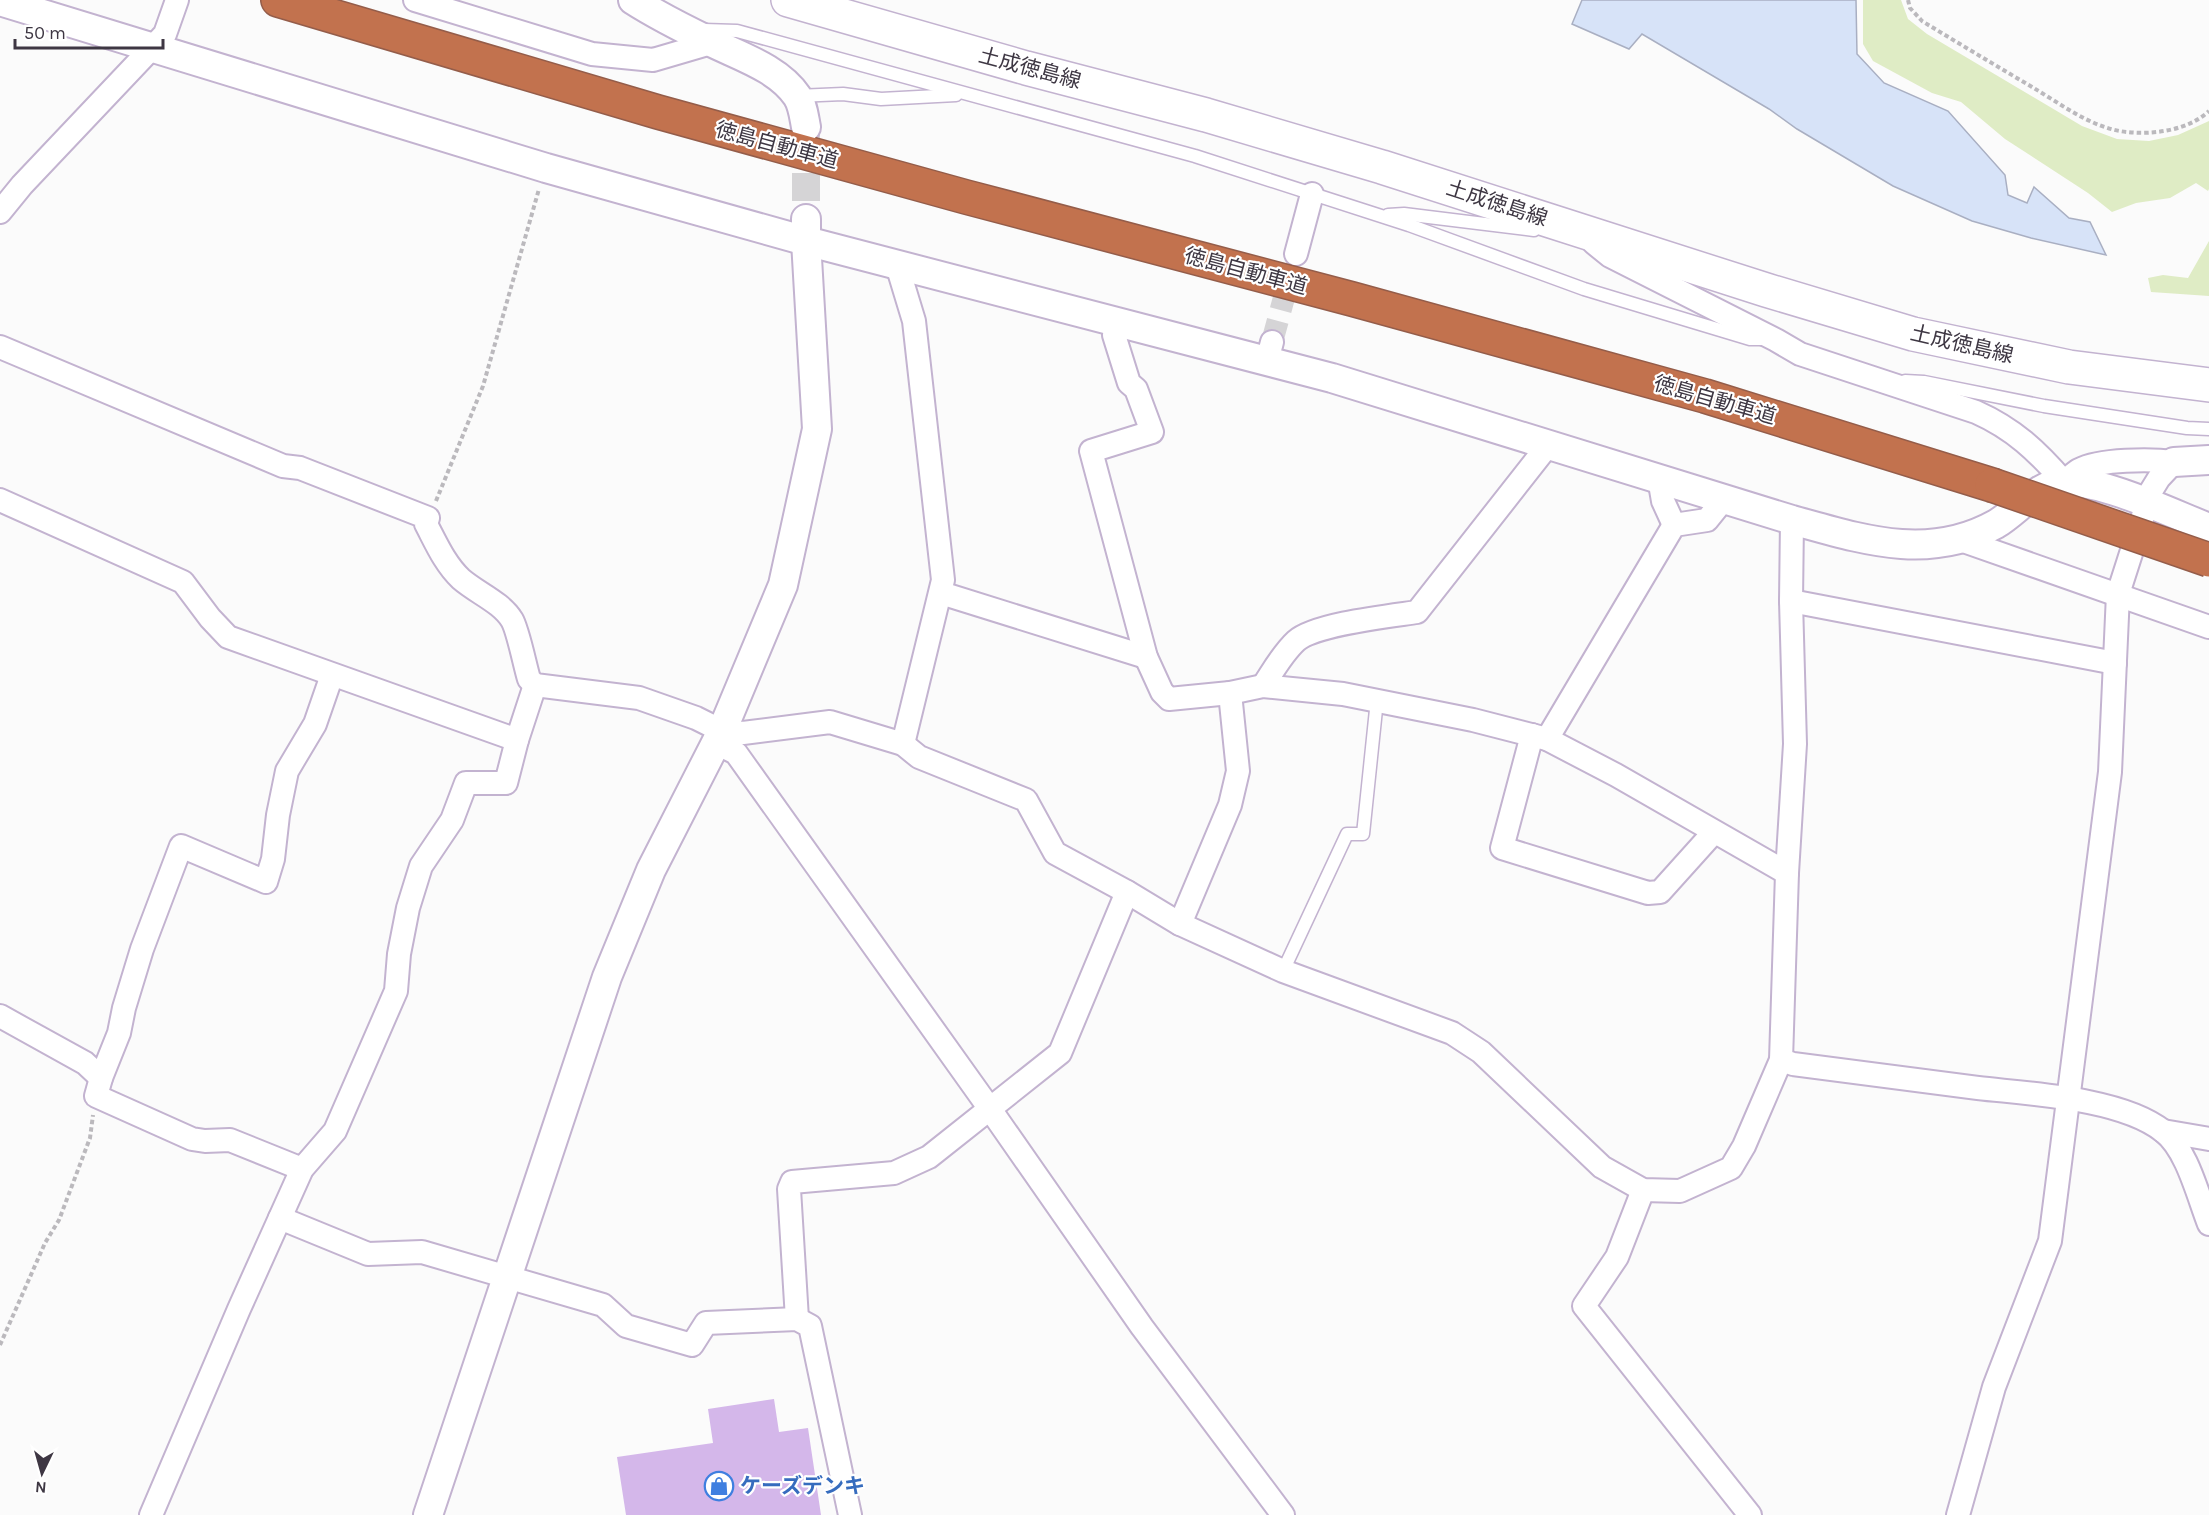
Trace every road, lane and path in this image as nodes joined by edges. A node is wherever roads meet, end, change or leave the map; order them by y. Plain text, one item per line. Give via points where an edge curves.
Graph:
1 (177, 0) edge
2 (278, 0) edge
3 (415, 0) edge
4 (633, 0) edge
5 (788, 0) edge
6 (1908, 0) edge
7 (0, 1) edge
8 (685, 29) junction
9 (711, 43) junction
10 (152, 48) junction
11 (969, 94) junction
12 (796, 96) junction
13 (2209, 111) edge
14 (806, 127) tunnel mouth
15 (546, 168) junction
16 (1312, 194) junction
17 (0, 212) edge
18 (1381, 216) junction
19 (1574, 228) junction
20 (806, 230) junction
21 (1296, 254) tunnel mouth
22 (897, 265) junction
23 (1116, 323) junction
24 (1776, 340) junction
25 (0, 347) edge
26 (1875, 379) junction
27 (2209, 385) edge
28 (2209, 429) edge
29 (1549, 444) junction
30 (2209, 460) edge
31 (2174, 462) junction
32 (1659, 478) junction
33 (2064, 482) junction
34 (1724, 499) junction
35 (0, 500) edge
36 (2146, 503) junction
37 (428, 518) junction
38 (1792, 520) junction
39 (1674, 525) junction
40 (2209, 528) edge
41 (1958, 538) junction
42 (2209, 560) edge
43 (941, 593) junction
44 (2118, 594) junction
45 (1791, 601) junction
46 (2209, 627) edge
47 (1146, 657) junction
48 (2115, 663) junction
49 (332, 675) junction
50 (535, 685) junction
51 (1263, 686) junction
52 (1230, 693) junction
53 (1377, 700) junction
54 (719, 737) junction
55 (1540, 737) junction
56 (517, 740) junction
57 (903, 744) junction
58 (1714, 832) junction
59 (1787, 873) junction
60 (1127, 891) junction
61 (1180, 924) junction
62 (1282, 971) junction
63 (0, 1016) edge
64 (1781, 1060) junction
65 (99, 1087) junction
66 (2067, 1099) junction
67 (990, 1109) junction
68 (2163, 1131) junction
69 (2209, 1139) edge
70 (302, 1169) junction
71 (1643, 1190) junction
72 (280, 1218) junction
73 (2209, 1224) edge
74 (506, 1276) junction
75 (797, 1319) junction
76 (0, 1345) edge
77 (151, 1515) edge
78 (428, 1515) edge
79 (850, 1515) edge
80 (1283, 1515) edge
81 (1750, 1515) edge
82 (1958, 1515) edge

1 - 10 street via 165,34
2 - 42 highway, 徳島自動車道, bridge via 658,112 1694,393 1992,485
3 - 9 street via 592,54 653,60
4 - 8 street
5 - 19 main road, 土成徳島線 via 1217,118
6 - 13 path via 1922,21 2099,125 2153,133 2182,126
7 - 10 street
8 - 9 street
8 - 11 lane via 737,31
9 - 12 street via 761,66
10 - 15 street
10 - 17 street
11 - 12 lane via 881,99 843,94
11 - 16 lane via 1195,156
12 - 14 street
15 - 20 street
15 - 37 path via 483,386
16 - 18 lane
16 - 21 street
18 - 19 lane via 1404,214 1543,231
18 - 24 lane via 1584,289 1750,339
19 - 24 street via 1610,256
19 - 27 main road, 土成徳島線 via 1913,334 2069,367
20 - 22 street
20 - 54 street via 817,429 783,585
22 - 23 street
22 - 43 street via 914,321 941,550
23 - 29 street via 1269,352 1332,378
23 - 47 street via 1114,335 1129,383 1136,389 1152,432 1091,451
24 - 26 street via 1800,354
25 - 37 street via 283,466 300,468
26 - 28 lane via 1924,382 2044,406
26 - 33 street via 1994,420 2026,441
29 - 32 street
29 - 51 street via 1417,612 1331,626 1298,639
30 - 31 street
31 - 33 street via 2109,462 2080,469
31 - 36 street via 2159,478
32 - 34 street
32 - 39 street via 1663,501
33 - 36 street via 2102,488
33 - 41 street via 2040,490 1995,524
34 - 38 street
34 - 39 street via 1707,520
35 - 49 street via 183,582 228,637
36 - 40 street
36 - 44 street
37 - 50 street via 426,524 442,555 459,577 513,621 529,679
38 - 41 street via 1888,543 1937,544
38 - 45 street
39 - 55 street
41 - 44 street
43 - 47 street
43 - 57 street
44 - 46 street
44 - 48 street
45 - 48 street
45 - 59 street via 1795,744
47 - 52 street via 1169,699
48 - 66 street via 2110,772
49 - 56 street
49 - 65 street via 315,724 287,771 266,882 181,846 142,949 119,1033
50 - 54 street via 639,698 696,718
50 - 56 street
51 - 52 street
51 - 53 street
52 - 61 street via 1238,771 1230,805
53 - 55 street
53 - 62 lane via 1363,834 1347,834
54 - 57 street via 830,722
54 - 67 street via 736,753
54 - 74 street via 627,924
55 - 58 street via 1616,775
55 - 58 street via 1502,848 1648,893 1660,892
56 - 70 street via 506,783 466,783 452,820 421,866 408,908 396,991 335,1131
57 - 60 street via 919,757 1026,800 1055,853
58 - 59 street
59 - 64 street
60 - 61 street
60 - 67 street via 1060,1053
61 - 62 street
62 - 71 street via 1452,1033 1481,1052 1602,1167
63 - 65 street via 85,1063
64 - 66 street
64 - 71 street via 1731,1168 1680,1191
65 - 70 street via 192,1139 230,1140
65 - 76 path via 82,1163
66 - 68 street via 2142,1118
66 - 82 street via 2050,1240 1994,1387
67 - 75 street via 929,1157 894,1173 792,1182 789,1189
67 - 80 street via 1142,1328
68 - 69 street
68 - 73 street via 2186,1164
70 - 72 street
71 - 81 street via 1617,1257 1584,1306
72 - 74 street via 368,1254 422,1252
72 - 77 street
74 - 75 street via 603,1305 626,1326 692,1345 706,1323
74 - 78 street
75 - 79 street via 810,1326

